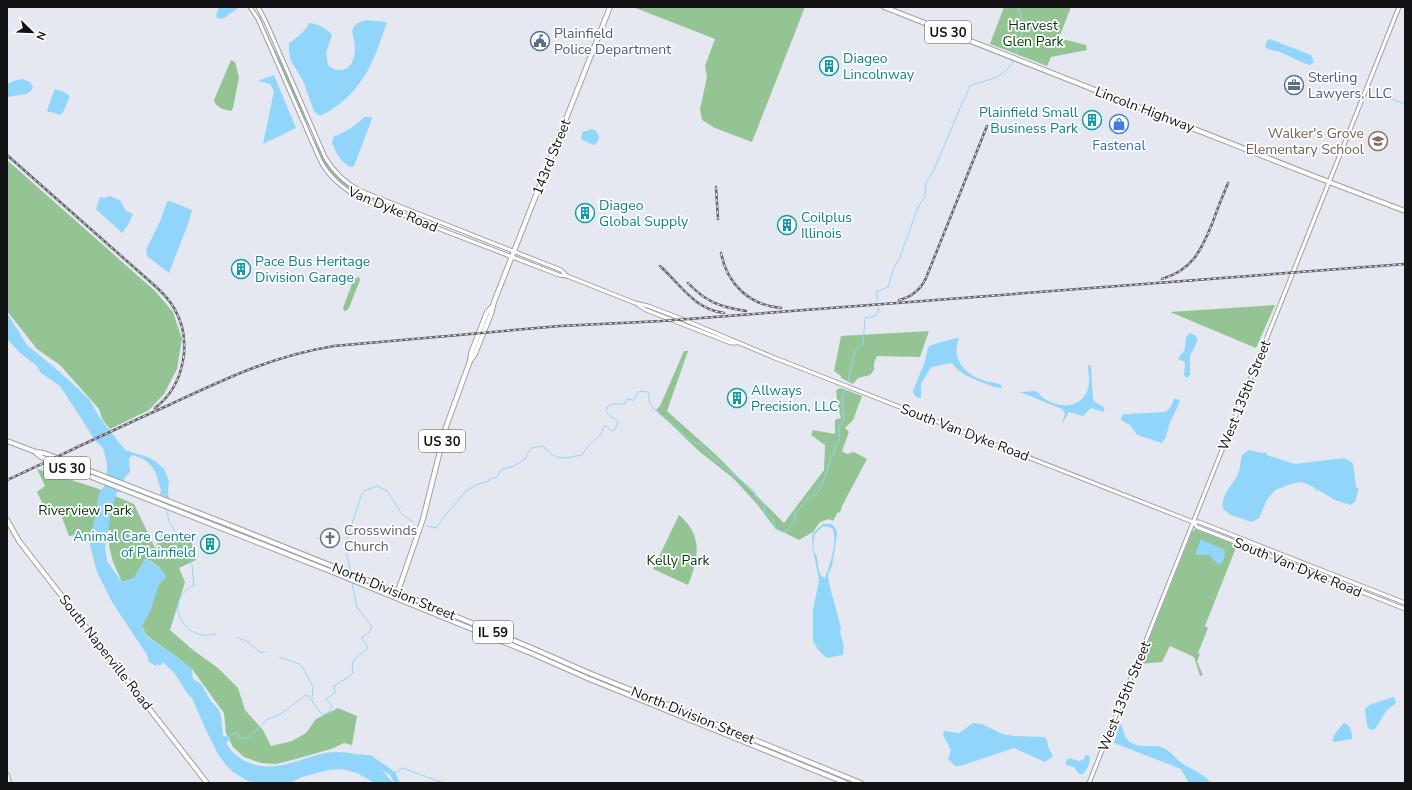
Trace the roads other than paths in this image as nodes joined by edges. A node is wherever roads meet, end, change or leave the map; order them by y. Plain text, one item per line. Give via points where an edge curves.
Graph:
1 (250, 7) edge
2 (258, 7) edge
3 (610, 7) edge
4 (884, 7) edge
5 (1399, 7) edge
6 (1329, 182) junction
7 (1405, 211) edge
8 (514, 252) junction
9 (512, 257) junction
10 (567, 276) junction
11 (736, 343) joint
12 (7, 442) edge
13 (130, 489) junction
14 (7, 520) edge
15 (1193, 522) junction
16 (313, 558) junction
17 (311, 564) junction
18 (397, 592) junction
19 (395, 598) junction
20 (1405, 603) edge
21 (1405, 609) edge
22 (7, 775) edge
23 (9, 783) edge
24 (207, 783) edge
25 (846, 783) edge
26 (861, 783) edge
27 (1089, 783) edge

1 - 9 street, Van Dyke Road via 258,19 321,162 337,184 357,197
2 - 8 street, Van Dyke Road via 325,157 343,180 366,194
3 - 8 main road, 143rd Street / US 30
4 - 6 main road, Lincoln Highway / US 30
5 - 6 street, West 135th Street
6 - 7 main road, Lincoln Highway / US 30
6 - 15 street, West 135th Street
8 - 9 main road, 143rd Street / US 30
8 - 10 street, Van Dyke Road via 561,270
9 - 10 street, Van Dyke Road
9 - 18 main road, 143rd Street / US 30 via 471,353 448,420 422,523
10 - 11 street, Van Dyke Road via 682,319 732,339
11 - 15 street, South Van Dyke Road
12 - 13 main road, North Division Street / US 30 via 44,453
13 - 16 main road, North Division Street / US 30 via 160,498
13 - 17 main road, North Division Street / US 30 via 162,505
14 - 24 main road, South Naperville Road via 19,541
15 - 20 street, South Van Dyke Road via 1199,522
15 - 21 street, South Van Dyke Road via 1197,527
15 - 27 street, West 135th Street
16 - 17 main road
16 - 18 main road, North Division Street / US 30
17 - 19 main road, North Division Street / US 30
18 - 19 main road, 143rd Street / US 30
18 - 26 main road, North Division Street / IL 59
19 - 25 main road, North Division Street / IL 59
22 - 23 main road

